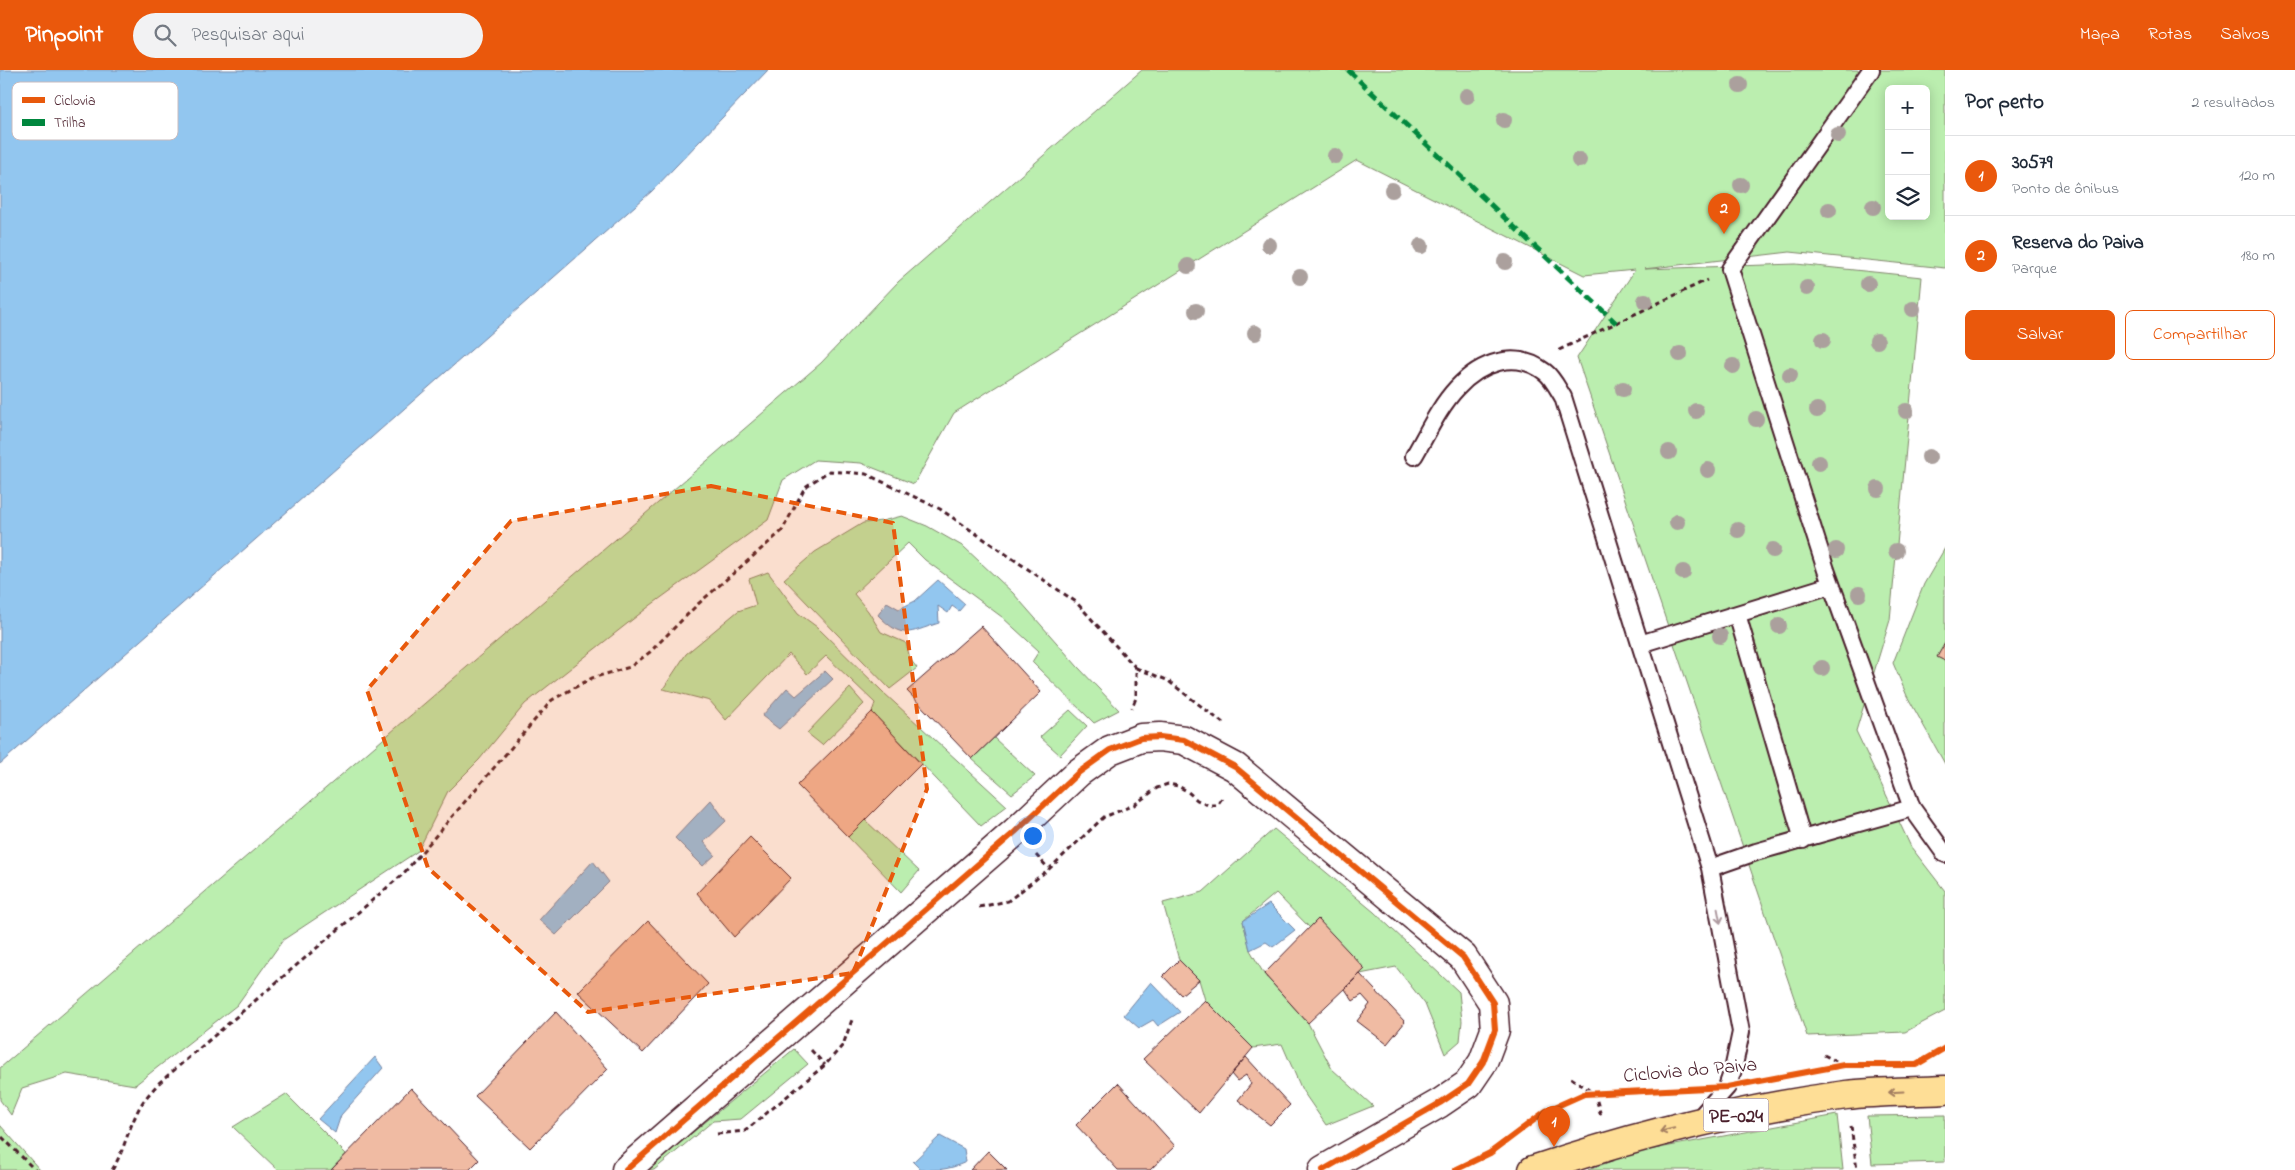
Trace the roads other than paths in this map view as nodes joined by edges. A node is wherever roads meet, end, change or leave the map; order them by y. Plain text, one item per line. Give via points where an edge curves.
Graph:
1 (1871, 70) edge
2 (1414, 456) dead end
3 (1831, 585) junction
4 (1738, 614) junction
5 (1640, 644) junction
6 (1912, 808) junction
7 (1803, 840) junction
8 (1945, 854) edge
9 (1710, 868) junction
10 (1945, 1090) edge
11 (1696, 1122) junction
12 (626, 1170) edge
13 (1322, 1170) edge
14 (1533, 1170) edge

1 - 3 lane via 1730,269
2 - 5 lane via 1457,388 1485,365 1507,359 1530,363 1547,373 1563,397
3 - 4 lane
3 - 6 lane
4 - 5 lane
4 - 7 lane
5 - 9 lane
6 - 7 lane
6 - 8 lane
7 - 9 lane
9 -> 11 lane via 1741,1032 1727,1087
10 -> 11 main road, PE-024 via 1848,1095
11 -> 14 main road, PE-024 via 1608,1145
12 - 13 street via 1096,759 1141,738 1160,737 1184,740 1235,767 1463,957 1493,1003 1495,1030 1483,1062 1468,1084

